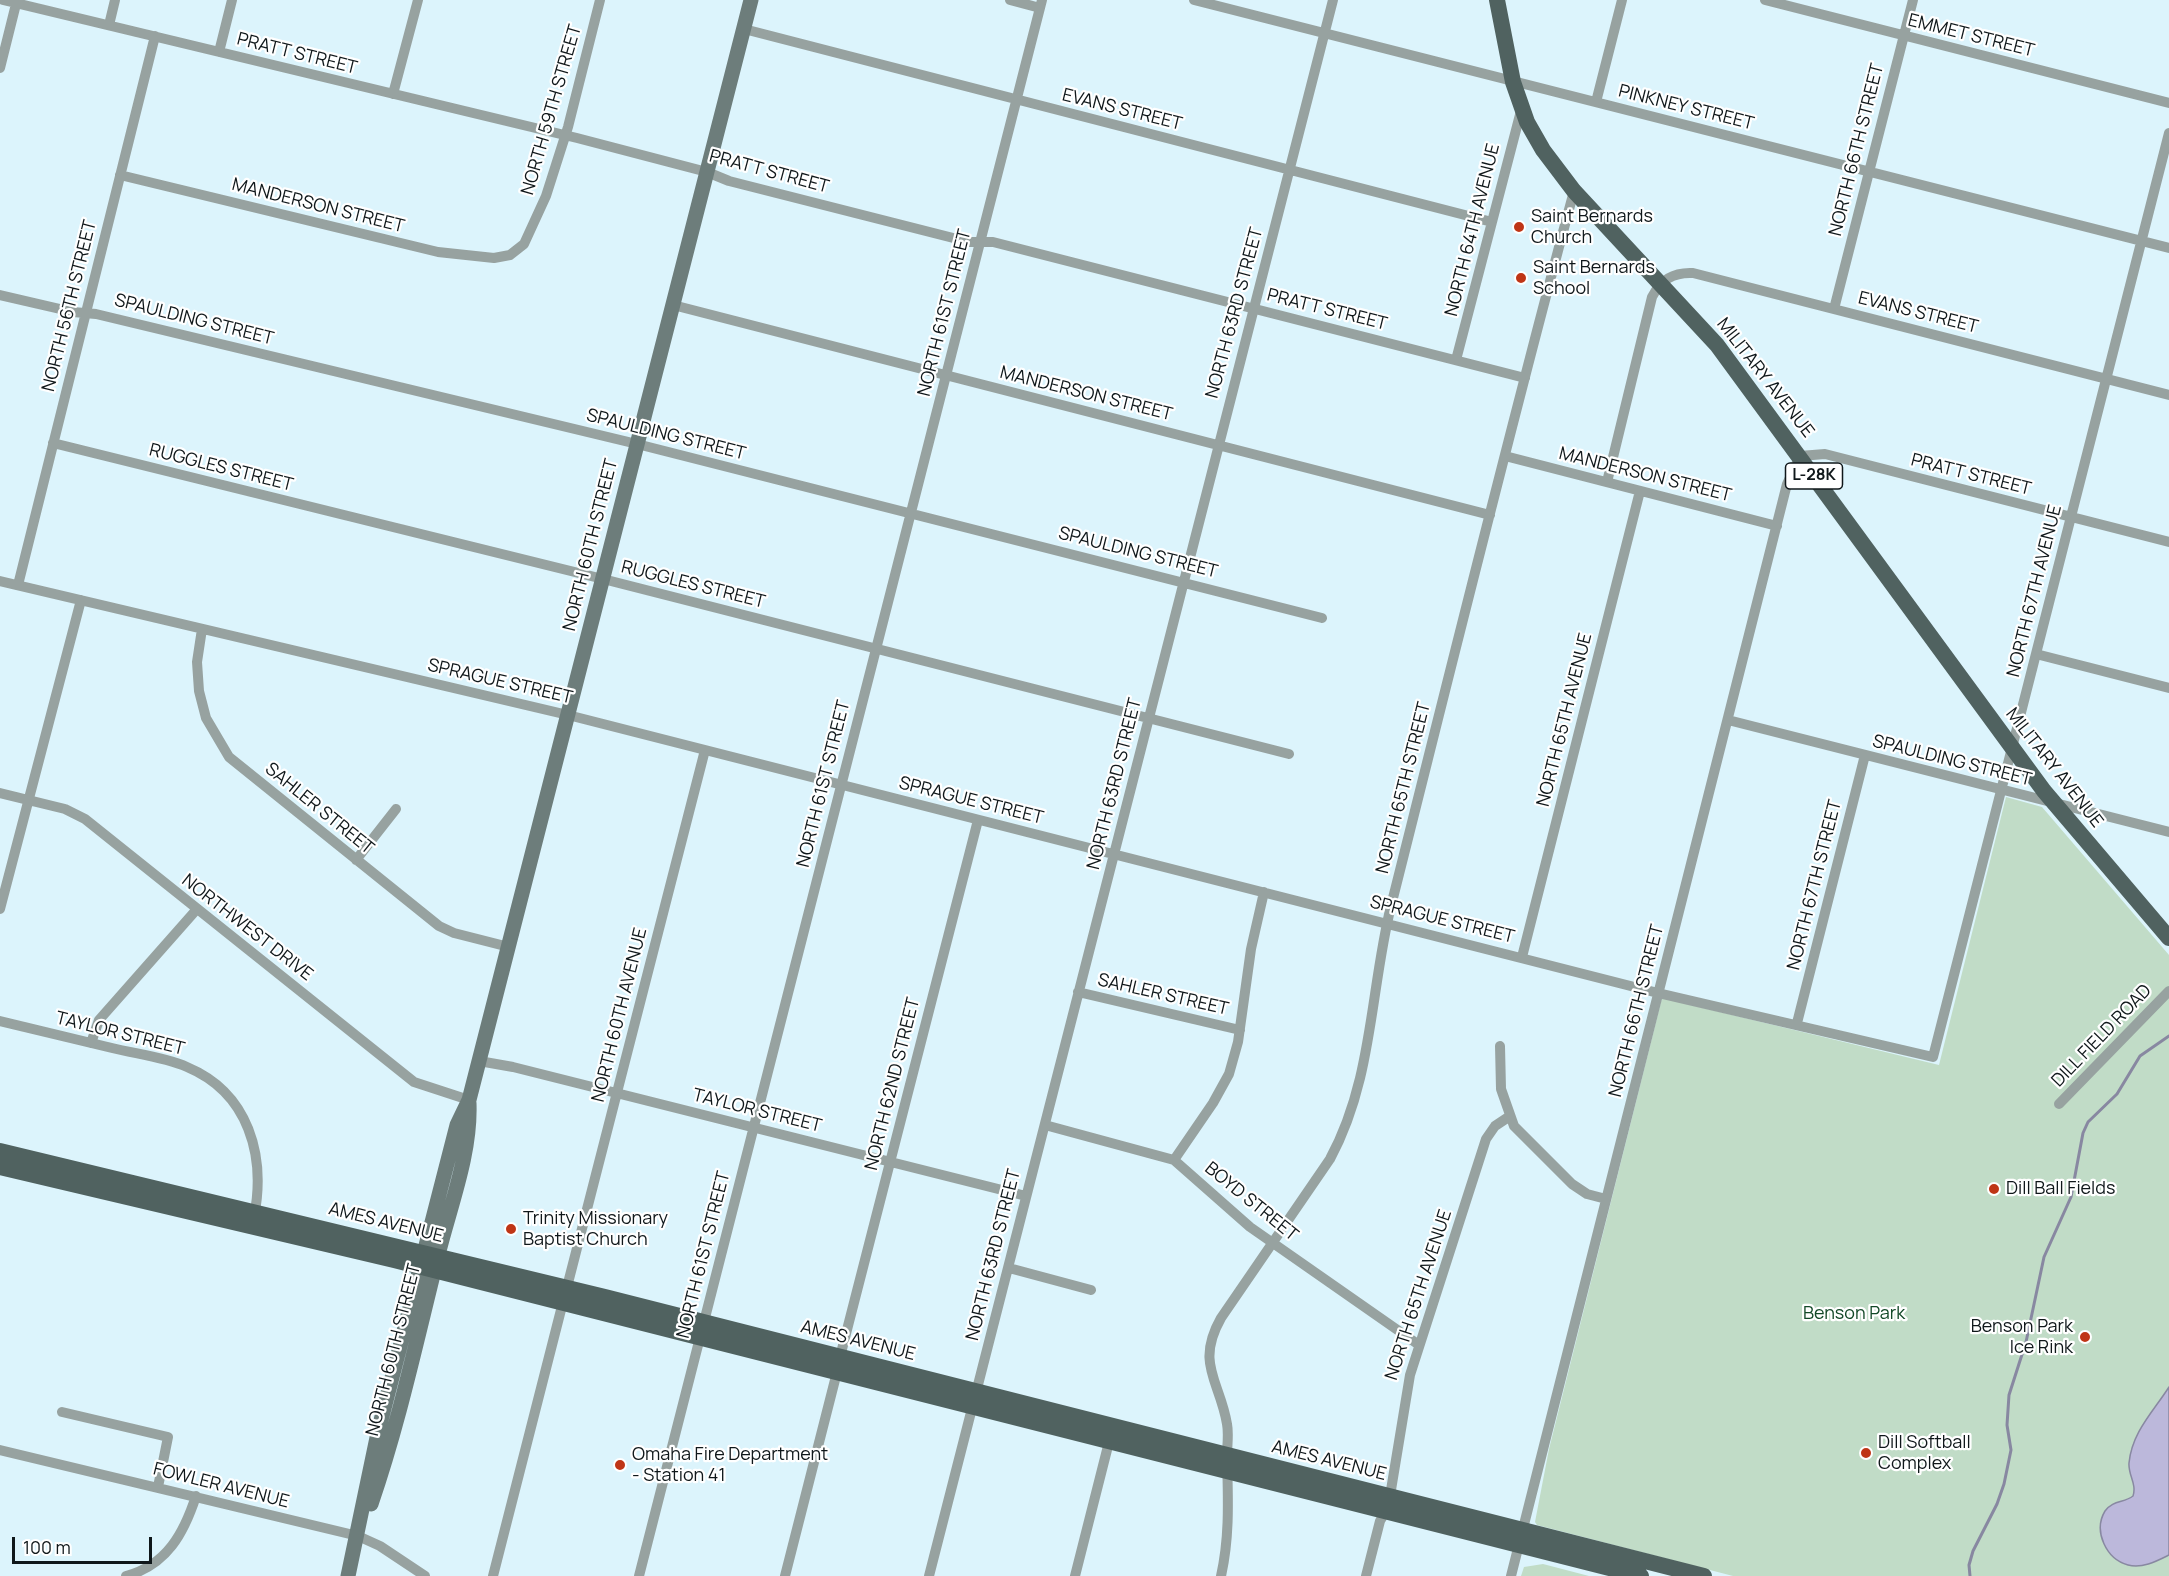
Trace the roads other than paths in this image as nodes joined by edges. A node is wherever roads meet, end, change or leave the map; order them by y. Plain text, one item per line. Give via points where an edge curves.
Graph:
1 (3, 0) edge
2 (115, 0) edge
3 (231, 0) edge
4 (418, 0) edge
5 (600, 0) edge
6 (751, 0) edge
7 (1010, 0) edge
8 (1194, 0) edge
9 (1333, 0) edge
10 (1497, 0) edge
11 (1622, 0) edge
12 (1765, 0) edge
13 (1913, 0) edge
14 (16, 2) edge
15 (1041, 4) edge
16 (109, 25) junction
17 (744, 29) junction
18 (1324, 33) junction
19 (155, 36) junction
20 (1904, 36) junction
21 (219, 51) junction
22 (0, 68) edge
23 (1513, 82) junction
24 (393, 94) junction
25 (1017, 100) junction
26 (1596, 102) junction
27 (2169, 103) edge
28 (1522, 107) junction
29 (2169, 133) edge
30 (564, 135) junction
31 (1290, 170) junction
32 (707, 172) junction
33 (1868, 172) junction
34 (120, 175) junction
35 (1574, 191) junction
36 (1492, 222) junction
37 (980, 242) junction
38 (2142, 242) junction
39 (2169, 248) edge
40 (510, 255) joint
41 (1660, 283) junction
42 (0, 295) edge
43 (673, 305) junction
44 (1253, 309) junction
45 (1834, 309) junction
46 (85, 313) junction
47 (1456, 360) junction
48 (946, 376) junction
49 (1525, 378) junction
50 (2106, 379) junction
51 (2169, 395) edge
52 (53, 444) junction
53 (637, 444) junction
54 (1217, 445) junction
55 (1506, 456) junction
56 (1800, 456) junction
57 (1607, 482) junction
58 (1640, 491) junction
59 (911, 512) junction
60 (1490, 515) junction
61 (2071, 517) junction
62 (1777, 526) junction
63 (2169, 542) edge
64 (603, 579) junction
65 (0, 580) edge
66 (1183, 582) junction
67 (18, 585) junction
68 (81, 600) junction
69 (1322, 618) dead end
70 (202, 629) junction
71 (876, 649) junction
72 (2036, 654) junction
73 (2169, 688) edge
74 (568, 715) junction
75 (1148, 718) junction
76 (1728, 720) junction
77 (2012, 746) junction
78 (705, 750) junction
79 (1289, 754) dead end
80 (1865, 755) junction
81 (841, 785) junction
82 (2001, 790) junction
83 (0, 793) edge
84 (28, 800) junction
85 (2056, 805) junction
86 (396, 809) dead end
87 (978, 820) junction
88 (2169, 832) edge
89 (1114, 854) junction
90 (356, 860) junction
91 (1264, 892) junction
92 (0, 909) edge
93 (197, 909) junction
94 (1388, 923) junction
95 (2169, 938) edge
96 (509, 947) junction
97 (1522, 957) junction
98 (2169, 991) edge
99 (1078, 992) junction
100 (1658, 993) junction
101 (0, 1021) edge
102 (1797, 1023) junction
103 (1240, 1030) junction
104 (91, 1043) junction
105 (1500, 1046) dead end
106 (1933, 1057) joint
107 (479, 1061) junction
108 (617, 1093) junction
109 (469, 1100) junction
110 (2059, 1104) dead end
111 (1510, 1116) junction
112 (1045, 1125) junction
113 (753, 1127) junction
114 (0, 1151) edge
115 (1174, 1160) junction
116 (890, 1162) junction
117 (0, 1167) edge
118 (1026, 1196) junction
119 (1606, 1199) junction
120 (253, 1219) junction
121 (1272, 1243) junction
122 (429, 1261) junction
123 (1009, 1268) junction
124 (1091, 1290) dead end
125 (565, 1295) junction
126 (702, 1329) junction
127 (1419, 1345) junction
128 (838, 1364) junction
129 (975, 1399) junction
130 (62, 1412) dead end
131 (1109, 1442) junction
132 (0, 1450) edge
133 (1227, 1464) junction
134 (158, 1487) junction
135 (196, 1496) junction
136 (1388, 1504) junction
137 (358, 1536) junction
138 (1521, 1537) junction
139 (126, 1576) edge
140 (348, 1576) edge
141 (425, 1576) edge
142 (493, 1576) edge
143 (639, 1576) edge
144 (785, 1576) edge
145 (929, 1576) edge
146 (1075, 1576) edge
147 (1221, 1576) edge
148 (1366, 1576) edge
149 (1511, 1576) edge
150 (1641, 1576) edge
151 (1704, 1576) edge

1 - 14 street, PRATT STREET
2 - 16 street
3 - 21 street
4 - 24 street
5 - 30 street, NORTH 59TH STREET
6 - 17 main road, NORTH 60TH STREET
7 - 15 street
8 - 18 street, PINKNEY STREET
9 - 18 street, NORTH 63RD STREET
10 - 23 main road, MILITARY AVENUE / L-28K
11 - 26 street
12 - 20 street, EMMET STREET
13 - 20 street, NORTH 66TH STREET
14 - 16 street, PRATT STREET
14 - 22 street
15 - 25 street, NORTH 61ST STREET
16 - 19 street, PRATT STREET
17 - 25 street, EVANS STREET
17 - 32 main road, NORTH 60TH STREET
18 - 23 street, PINKNEY STREET
18 - 31 street, NORTH 63RD STREET
19 - 21 street, PRATT STREET
19 - 34 street, NORTH 56TH STREET
20 - 27 street, EMMET STREET
20 - 33 street, NORTH 66TH STREET
21 - 24 street, PRATT STREET
23 - 26 street, PINKNEY STREET
23 - 28 main road, MILITARY AVENUE / L-28K
24 - 30 street, PRATT STREET
25 - 31 street, EVANS STREET
25 - 37 street, NORTH 61ST STREET
26 - 33 street, PINKNEY STREET
28 - 35 main road, MILITARY AVENUE / L-28K via 1534,136
28 - 36 street, NORTH 64TH AVENUE
29 - 38 street, NORTH 67TH AVENUE
30 - 32 street, PRATT STREET
30 - 40 street, NORTH 59TH STREET via 542,208 524,244
31 - 36 street, EVANS STREET
31 - 44 street, NORTH 63RD STREET
32 - 37 street, PRATT STREET via 729,181
32 - 43 main road, NORTH 60TH STREET
33 - 38 street, PINKNEY STREET
33 - 45 street, NORTH 66TH STREET
34 - 40 street, MANDERSON STREET via 438,252 494,258
34 - 46 street, NORTH 56TH STREET
35 - 41 main road, MILITARY AVENUE / L-28K
35 - 49 street, NORTH 65TH STREET
36 - 47 street, NORTH 64TH AVENUE
37 - 44 street, PRATT STREET via 993,242
37 - 48 street, NORTH 61ST STREET
38 - 39 street, PINKNEY STREET
38 - 50 street, NORTH 67TH AVENUE
41 - 45 street, EVANS STREET via 1681,272 1693,273
41 - 56 main road, MILITARY AVENUE / L-28K via 1717,345
41 - 57 street via 1647,310
42 - 46 street, SPAULDING STREET
43 - 48 street, MANDERSON STREET
43 - 53 main road, NORTH 60TH STREET
44 - 47 street, PRATT STREET
44 - 54 street, NORTH 63RD STREET
45 - 50 street, EVANS STREET
46 - 52 street, NORTH 56TH STREET
46 - 53 street, SPAULDING STREET
47 - 49 street, PRATT STREET
48 - 54 street, MANDERSON STREET
48 - 59 street, NORTH 61ST STREET
49 - 55 street, NORTH 65TH STREET
50 - 51 street, EVANS STREET
50 - 61 street, NORTH 67TH AVENUE
52 - 64 street, RUGGLES STREET
52 - 67 street, NORTH 56TH STREET
53 - 59 street, SPAULDING STREET
53 - 64 main road, NORTH 60TH STREET
54 - 60 street, MANDERSON STREET
54 - 66 street, NORTH 63RD STREET
55 - 57 street, MANDERSON STREET
55 - 60 street, NORTH 65TH STREET
56 - 61 street, PRATT STREET via 1825,454
56 - 62 street, NORTH 66TH STREET via 1787,484
56 - 77 main road, MILITARY AVENUE / L-28K
57 - 58 street, MANDERSON STREET
58 - 62 street, MANDERSON STREET
58 - 97 street, NORTH 65TH AVENUE
59 - 66 street, SPAULDING STREET
59 - 71 street, NORTH 61ST STREET
60 - 94 street, NORTH 65TH STREET
61 - 63 street, PRATT STREET
61 - 72 street, NORTH 67TH AVENUE
62 - 76 street, NORTH 66TH STREET
64 - 71 street, RUGGLES STREET
64 - 74 main road, NORTH 60TH STREET
65 - 67 street, SPRAGUE STREET
66 - 69 street, SPAULDING STREET
66 - 75 street, NORTH 63RD STREET
67 - 68 street, SPRAGUE STREET
68 - 70 street, SPRAGUE STREET
68 - 84 street
70 - 74 street, SPRAGUE STREET
70 - 90 street, SAHLER STREET via 197,662 199,692 206,718 221,746 240,767
71 - 75 street, RUGGLES STREET
71 - 81 street, NORTH 61ST STREET
72 - 73 street
72 - 77 street, NORTH 67TH AVENUE
74 - 78 street, SPRAGUE STREET
74 - 96 main road, NORTH 60TH STREET
75 - 79 street, RUGGLES STREET
75 - 89 street, NORTH 63RD STREET
76 - 80 street, SPAULDING STREET
76 - 100 street, NORTH 66TH STREET
77 - 82 street, NORTH 67TH AVENUE
77 - 85 main road, MILITARY AVENUE / L-28K
78 - 81 street, SPRAGUE STREET
78 - 108 street, NORTH 60TH AVENUE
80 - 82 street, SPAULDING STREET
80 - 102 street, NORTH 67TH STREET
81 - 87 street, SPRAGUE STREET
81 - 113 street, NORTH 61ST STREET
82 - 85 street, SPAULDING STREET
82 - 106 street, NORTH 67TH AVENUE
83 - 84 street, NORTHWEST DRIVE
84 - 92 street
84 - 93 street, NORTHWEST DRIVE via 65,809 85,819
85 - 88 street, SPAULDING STREET
85 - 95 main road, MILITARY AVENUE / L-28K
86 - 90 street
87 - 89 street, SPRAGUE STREET
87 - 116 street, NORTH 62ND STREET
89 - 91 street, SPRAGUE STREET
89 - 99 street, NORTH 63RD STREET
90 - 96 street, SAHLER STREET via 447,931
91 - 94 street, SPRAGUE STREET
91 - 103 street via 1251,949
93 - 104 street via 99,1020
93 - 109 street, NORTHWEST DRIVE via 414,1082
94 - 97 street, SPRAGUE STREET
94 - 121 street, NORTH 65TH STREET via 1363,1071 1350,1117 1330,1159
96 - 107 main road, NORTH 60TH STREET
97 - 100 street, SPRAGUE STREET
98 - 110 street, DILL FIELD ROAD
99 - 103 street, SAHLER STREET
99 - 112 street, NORTH 63RD STREET
100 - 102 street, SPRAGUE STREET
100 - 119 street, NORTH 66TH STREET
101 - 104 street, TAYLOR STREET
102 - 106 street, SPRAGUE STREET
103 - 115 street via 1224,1086
104 - 120 street, TAYLOR STREET via 186,1066 218,1086 238,1109 253,1140 258,1171
105 - 111 street via 1501,1089
107 - 108 street, TAYLOR STREET
107 - 109 main road, NORTH 60TH STREET
108 - 113 street, TAYLOR STREET
108 - 125 street, NORTH 60TH AVENUE
109 - 122 main road, NORTH 60TH STREET via 468,1139
111 - 119 street via 1521,1136 1572,1184 1587,1194
111 - 127 street, NORTH 65TH AVENUE via 1495,1126 1486,1139
112 - 115 street, BOYD STREET
112 - 118 street, NORTH 63RD STREET
113 - 116 street, TAYLOR STREET
113 - 126 street, NORTH 61ST STREET
114 - 120 main road, AMES AVENUE
115 - 121 street, BOYD STREET
116 - 118 street, TAYLOR STREET
116 - 128 street, NORTH 62ND STREET
117 - 120 main road, AMES AVENUE
118 - 123 street, NORTH 63RD STREET
119 - 138 street, NORTH 66TH STREET
120 - 122 main road, AMES AVENUE
121 - 127 street, BOYD STREET
121 - 133 street, NORTH 65TH STREET via 1221,1318 1213,1337 1210,1368 1227,1423
122 - 125 main road, AMES AVENUE
122 - 137 main road, NORTH 60TH STREET via 379,1428
123 - 124 street
123 - 129 street, NORTH 63RD STREET
125 - 126 main road, AMES AVENUE
125 - 142 street, NORTH 60TH AVENUE
126 - 128 main road, AMES AVENUE
126 - 143 street, NORTH 61ST STREET
127 - 136 street, NORTH 65TH AVENUE via 1405,1394
128 - 129 main road, AMES AVENUE
128 - 144 street, NORTH 62ND STREET
129 - 131 main road, AMES AVENUE
129 - 133 main road, AMES AVENUE
129 - 145 street, NORTH 63RD STREET
130 - 134 street via 168,1437
131 - 133 main road, AMES AVENUE
131 - 146 street
132 - 134 street, FOWLER AVENUE
133 - 136 main road, AMES AVENUE
133 - 147 street, NORTH 65TH STREET via 1228,1537
134 - 135 street, FOWLER AVENUE
135 - 137 street, FOWLER AVENUE
135 - 139 street via 183,1531 172,1547 146,1568
136 - 138 main road, AMES AVENUE
136 - 148 street, NORTH 65TH AVENUE
137 - 140 main road, NORTH 60TH STREET
137 - 141 street, FOWLER AVENUE
138 - 149 street, NORTH 66TH STREET
138 - 150 main road, AMES AVENUE
138 - 151 main road, AMES AVENUE

